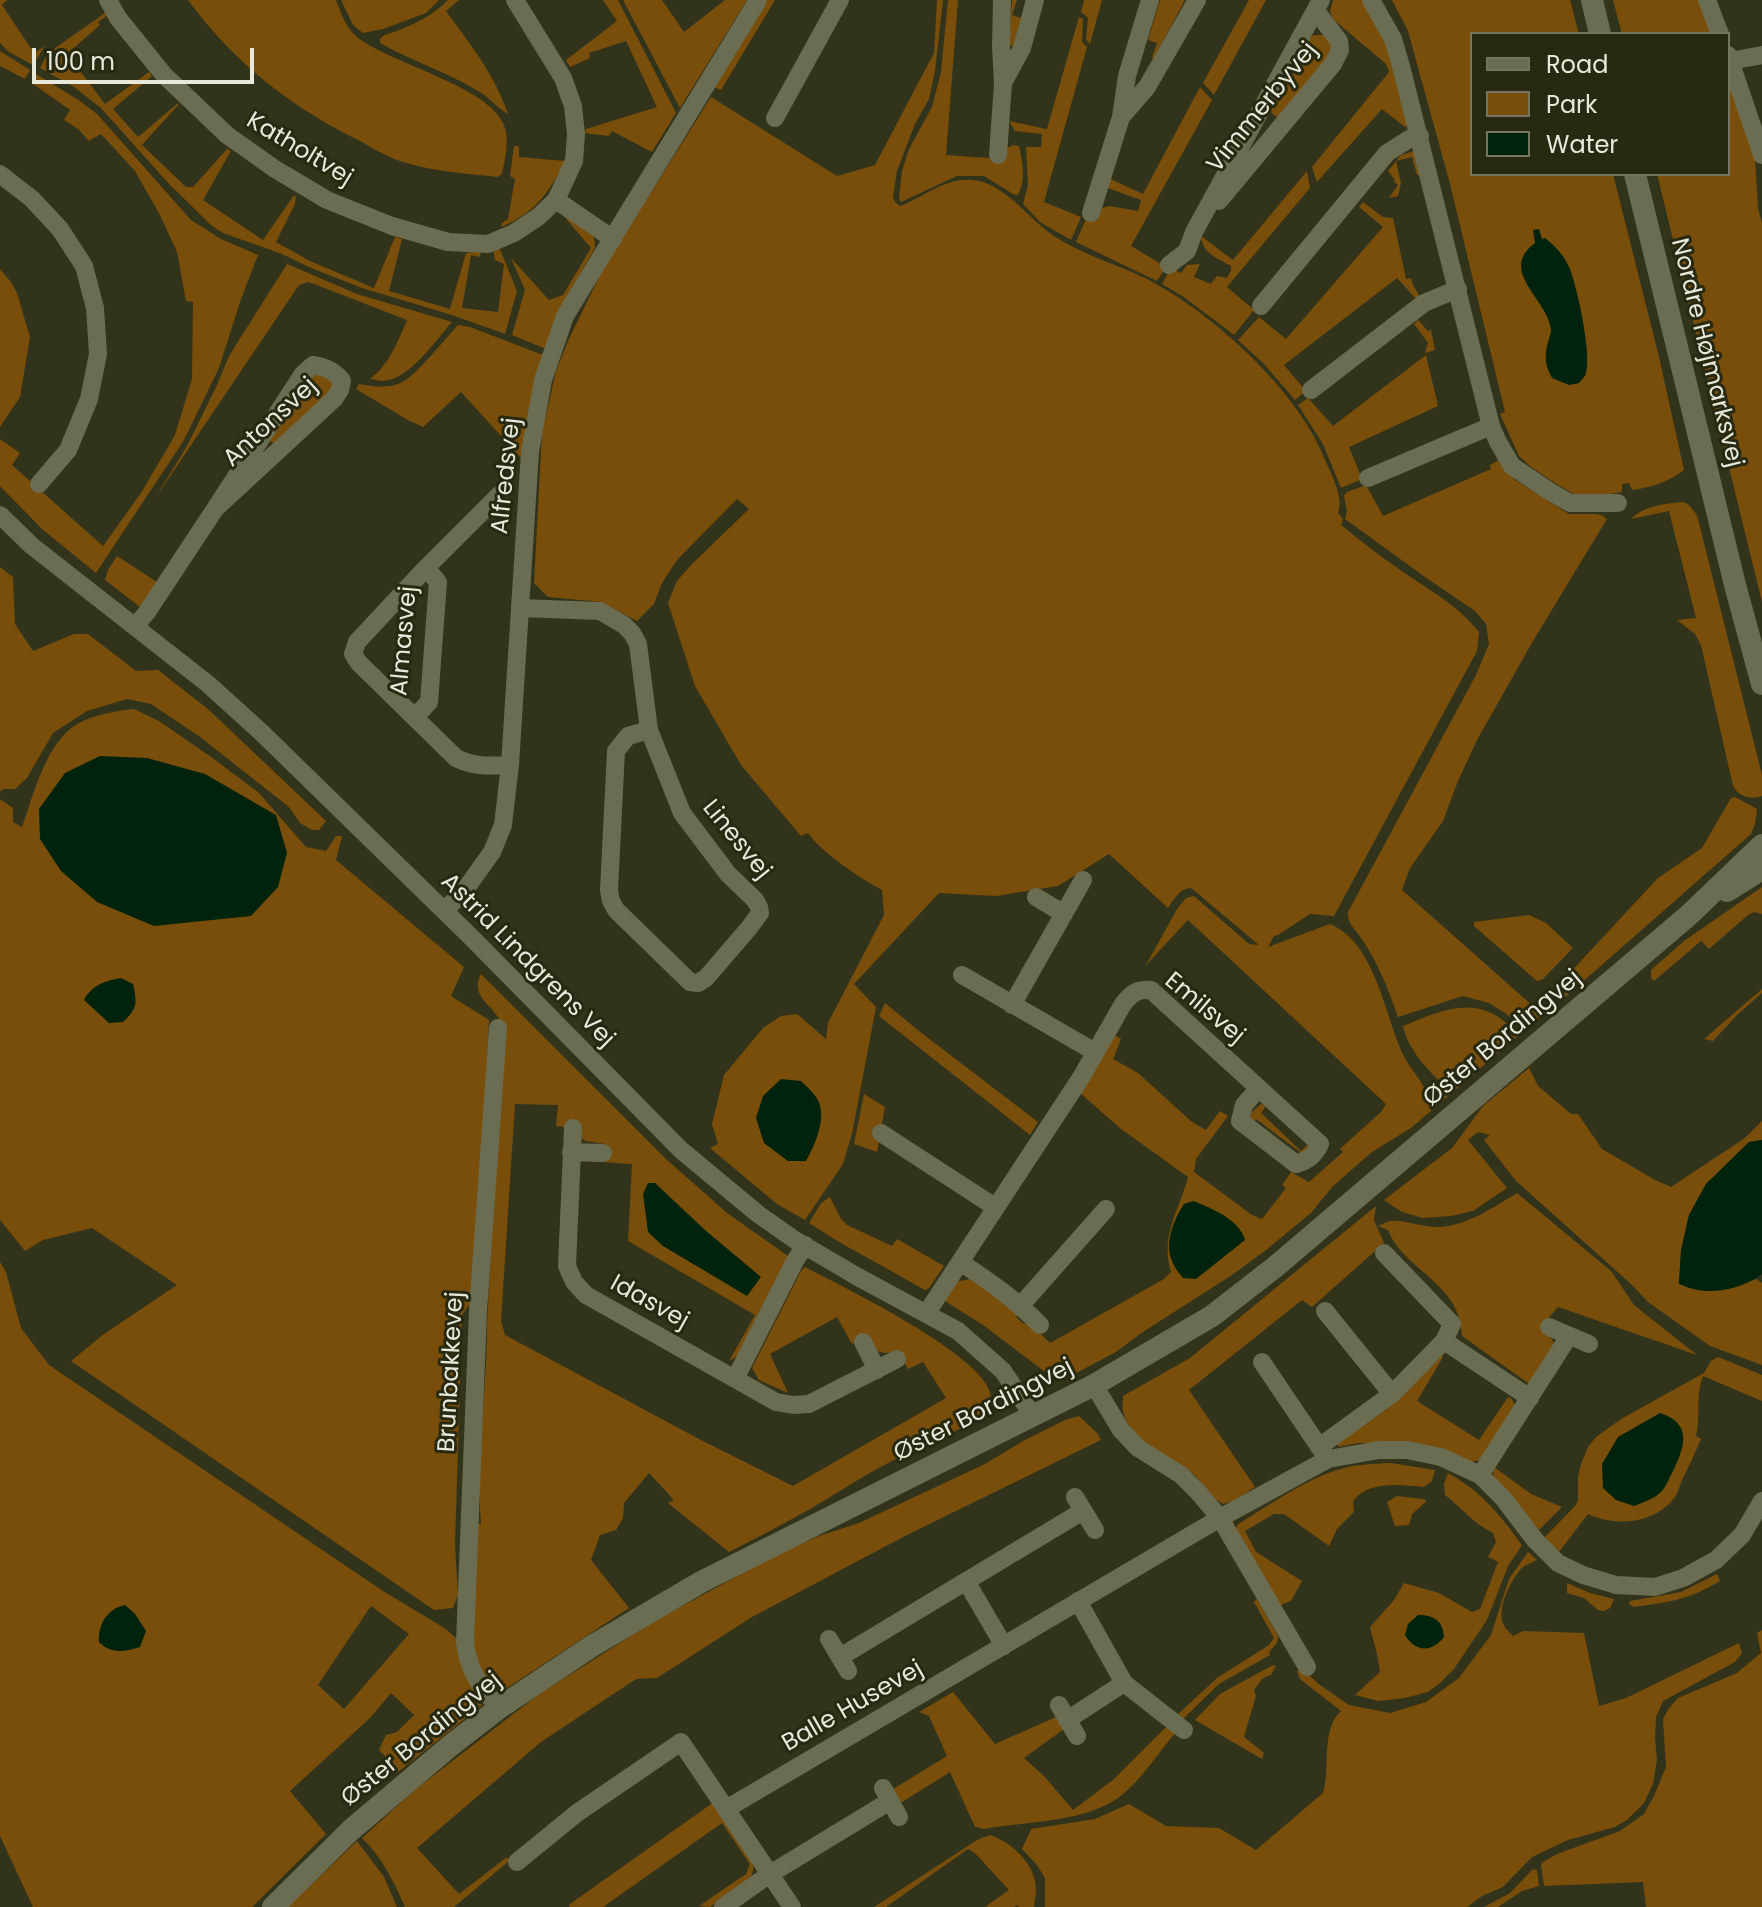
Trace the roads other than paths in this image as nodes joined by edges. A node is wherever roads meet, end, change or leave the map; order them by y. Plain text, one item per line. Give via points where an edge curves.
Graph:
1 (108, 0) edge
2 (515, 0) edge
3 (758, 0) edge
4 (840, 0) edge
5 (1002, 0) edge
6 (1035, 0) edge
7 (1150, 0) edge
8 (1197, 0) edge
9 (1371, 0) edge
10 (1592, 0) edge
11 (1707, 0) edge
12 (1318, 5) edge
13 (1600, 32) edge
14 (1719, 32) edge
15 (1762, 55) edge
16 (1730, 58) edge
17 (1730, 61) edge
18 (1003, 83) junction
19 (1121, 117) junction
20 (775, 118) dead end
21 (1420, 136) junction
22 (998, 155) dead end
23 (1762, 155) edge
24 (0, 174) edge
25 (1635, 176) edge
26 (556, 200) junction
27 (1091, 213) dead end
28 (1194, 232) junction
29 (613, 239) junction
30 (1169, 265) dead end
31 (1458, 289) junction
32 (1261, 306) dead end
33 (1311, 390) dead end
34 (1491, 426) junction
35 (1368, 478) dead end
36 (39, 484) dead end
37 (499, 495) dead end
38 (1618, 503) dead end
39 (215, 509) junction
40 (0, 515) edge
41 (426, 568) junction
42 (520, 608) junction
43 (135, 627) junction
44 (1762, 684) edge
45 (415, 717) junction
46 (649, 730) junction
47 (510, 765) junction
48 (1762, 845) edge
49 (1762, 869) edge
50 (1083, 880) dead end
51 (1036, 897) dead end
52 (444, 910) junction
53 (1064, 914) junction
54 (1689, 915) junction
55 (962, 975) dead end
56 (1012, 1005) junction
57 (498, 1028) dead end
58 (1095, 1052) junction
59 (1259, 1088) dead end
60 (573, 1128) dead end
61 (881, 1133) dead end
62 (571, 1152) junction
63 (603, 1153) dead end
64 (995, 1207) junction
65 (1106, 1209) dead end
66 (805, 1245) junction
67 (1384, 1253) dead end
68 (960, 1262) junction
69 (1021, 1305) junction
70 (1325, 1311) dead end
71 (926, 1314) junction
72 (1040, 1325) dead end
73 (1549, 1327) dead end
74 (1569, 1336) junction
75 (1444, 1341) junction
76 (863, 1342) dead end
77 (1589, 1344) dead end
78 (897, 1359) dead end
79 (1262, 1362) dead end
80 (877, 1370) junction
81 (735, 1379) junction
82 (1094, 1385) junction
83 (1392, 1394) junction
84 (1530, 1398) junction
85 (1033, 1416) junction
86 (1324, 1453) junction
87 (1480, 1475) junction
88 (1762, 1501) edge
89 (1220, 1518) junction
90 (1095, 1530) dead end
91 (966, 1581) junction
92 (1078, 1601) junction
93 (829, 1639) dead end
94 (1004, 1646) junction
95 (1297, 1649) junction
96 (1279, 1657) dead end
97 (1307, 1667) dead end
98 (1124, 1683) junction
99 (499, 1708) junction
100 (1068, 1720) dead end
101 (1184, 1730) dead end
102 (891, 1802) dead end
103 (726, 1809) junction
104 (517, 1862) dead end
105 (770, 1874) junction
106 (273, 1907) edge
107 (723, 1907) edge
108 (792, 1907) edge

1 - 26 street, Katholtvej via 164,75 227,135 327,200 448,242 488,244 514,233
2 - 26 street, Katholtvej via 563,78 573,106 574,161
3 - 29 street, Alfredsvej
4 - 20 street
5 - 18 street
6 - 18 street via 1022,48
7 - 19 street via 1127,76
8 - 19 street via 1147,87
9 - 21 street via 1393,39
10 - 13 street
11 - 14 street
12 - 28 street, Vimmerbyvej
12 - 28 street, Vimmerbyvej via 1339,41 1333,64
15 - 16 street
17 - 23 street
18 - 22 street
19 - 27 street
21 - 31 street
21 - 32 street via 1387,153
24 - 36 street via 60,229 84,266 95,308 98,354 89,399 68,450
25 - 44 street, Nordre Højmarksvej
26 - 29 street
28 - 30 street, Vimmerbyvej via 1187,251
29 - 42 street, Alfredsvej via 565,316 543,380 530,452
31 - 33 street via 1424,303
31 - 34 street
34 - 35 street
34 - 38 street via 1512,466 1549,491 1570,503
37 - 41 street, Almasvej
39 - 39 street, Antonsvej via 303,374 313,365 337,373 342,381 334,399
39 - 43 street, Antonsvej
40 - 43 street, Astrid Lindgrens Vej
41 - 45 street, Almasvej via 438,582 429,702
41 - 45 street, Almasvej via 357,642 353,654
42 - 46 street, Linesvej via 600,611 624,625 638,644
42 - 47 street, Alfredsvej
43 - 52 street, Astrid Lindgrens Vej via 262,733
45 - 47 street, Almasvej via 465,763
46 - 46 street, Linesvej via 682,813 759,907 749,928 698,983 690,982 611,901 616,751 628,736
47 - 52 street, Alfredsvej via 503,825 492,852
48 - 54 street, Øster Bordingvej
49 - 54 street, Øster Bordingvej
50 - 53 street
51 - 53 street
52 - 66 street, Astrid Lindgrens Vej via 681,1150
53 - 56 street
54 - 82 street, Øster Bordingvej via 1275,1267 1212,1316
55 - 56 street
56 - 58 street
57 - 99 street, Brunbakkevej via 478,1311 465,1642 477,1681
58 - 59 street, Emilsvej via 1131,993 1151,990
58 - 64 street, Emilsvej
60 - 62 street, Idasvej
61 - 64 street
62 - 63 street
62 - 81 street, Idasvej via 567,1266 574,1282 586,1295
64 - 68 street, Emilsvej
65 - 69 street
66 - 71 street, Astrid Lindgrens Vej
66 - 81 street
67 - 75 street via 1452,1324
68 - 69 street
68 - 71 street, Emilsvej
69 - 72 street
70 - 83 street
71 - 85 street, Astrid Lindgrens Vej via 981,1350 1003,1371
73 - 74 street
74 - 77 street
74 - 84 street
75 - 83 street, Balle Husevej
75 - 84 street
76 - 80 street
78 - 80 street, Idasvej
79 - 86 street
80 - 81 street, Idasvej via 809,1404 776,1402
82 - 85 street, Øster Bordingvej
82 - 89 street via 1138,1448 1181,1475
83 - 86 street, Balle Husevej
84 - 87 street
85 - 99 street, Øster Bordingvej via 701,1582
86 - 87 street, Balle Husevej via 1407,1450 1441,1457
86 - 89 street, Balle Husevej
87 - 88 street, Balle Husevej via 1558,1563 1616,1585 1655,1587 1716,1560 1742,1535
89 - 92 street, Balle Husevej
89 - 95 street
90 - 91 street, Balle Husevej via 1079,1504
91 - 93 street, Balle Husevej via 844,1664
91 - 94 street
92 - 94 street, Balle Husevej
92 - 98 street
94 - 103 street, Balle Husevej
95 - 96 street
95 - 97 street
98 - 100 street
98 - 101 street
99 - 106 street, Øster Bordingvej via 351,1830
102 - 105 street
103 - 104 street via 681,1742 577,1813
103 - 105 street
105 - 107 street
105 - 108 street

